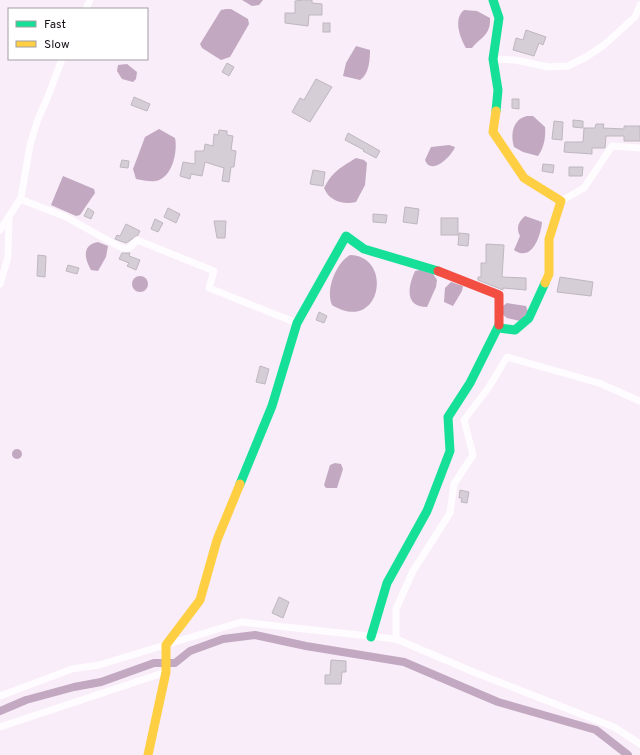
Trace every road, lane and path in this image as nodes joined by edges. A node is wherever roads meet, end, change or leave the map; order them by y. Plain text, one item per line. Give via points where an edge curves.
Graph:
1 (493, 0) edge
2 (640, 5) edge
3 (493, 59) junction
4 (62, 60) edge
5 (640, 148) edge
6 (20, 199) junction
7 (562, 200) junction
8 (9, 216) junction
9 (0, 230) edge
10 (0, 284) edge
11 (297, 323) junction
12 (499, 324) junction
13 (640, 400) edge
14 (371, 637) junction
15 (396, 639) junction
16 (166, 646) junction
17 (166, 670) junction
18 (0, 696) edge
19 (0, 727) edge
20 (640, 744) edge
21 (148, 755) edge

1 - 3 street via 499,18
2 - 3 street via 635,17 604,45 568,66 548,67 515,60
3 - 7 street via 498,90 493,132 524,178
4 - 6 street via 30,145
5 - 7 street via 612,146 584,188
6 - 8 street
6 - 11 street via 66,217 120,247 131,248 137,240 214,271 209,288
7 - 12 street via 549,239 549,274 529,318 515,330 499,328
8 - 9 street
8 - 10 street via 8,257
11 - 12 street via 346,236 364,249 445,273 499,296
11 - 16 street via 272,406 217,540 200,600
12 - 14 street via 470,383 448,417 450,451 428,511 387,583
13 - 15 street via 599,383 507,357 489,387 464,420 473,454 454,484 450,514 413,572 396,609
14 - 15 street
14 - 16 street via 241,622
15 - 20 street via 614,727
16 - 17 street
16 - 18 street via 99,665 72,669
17 - 19 street
17 - 21 street

